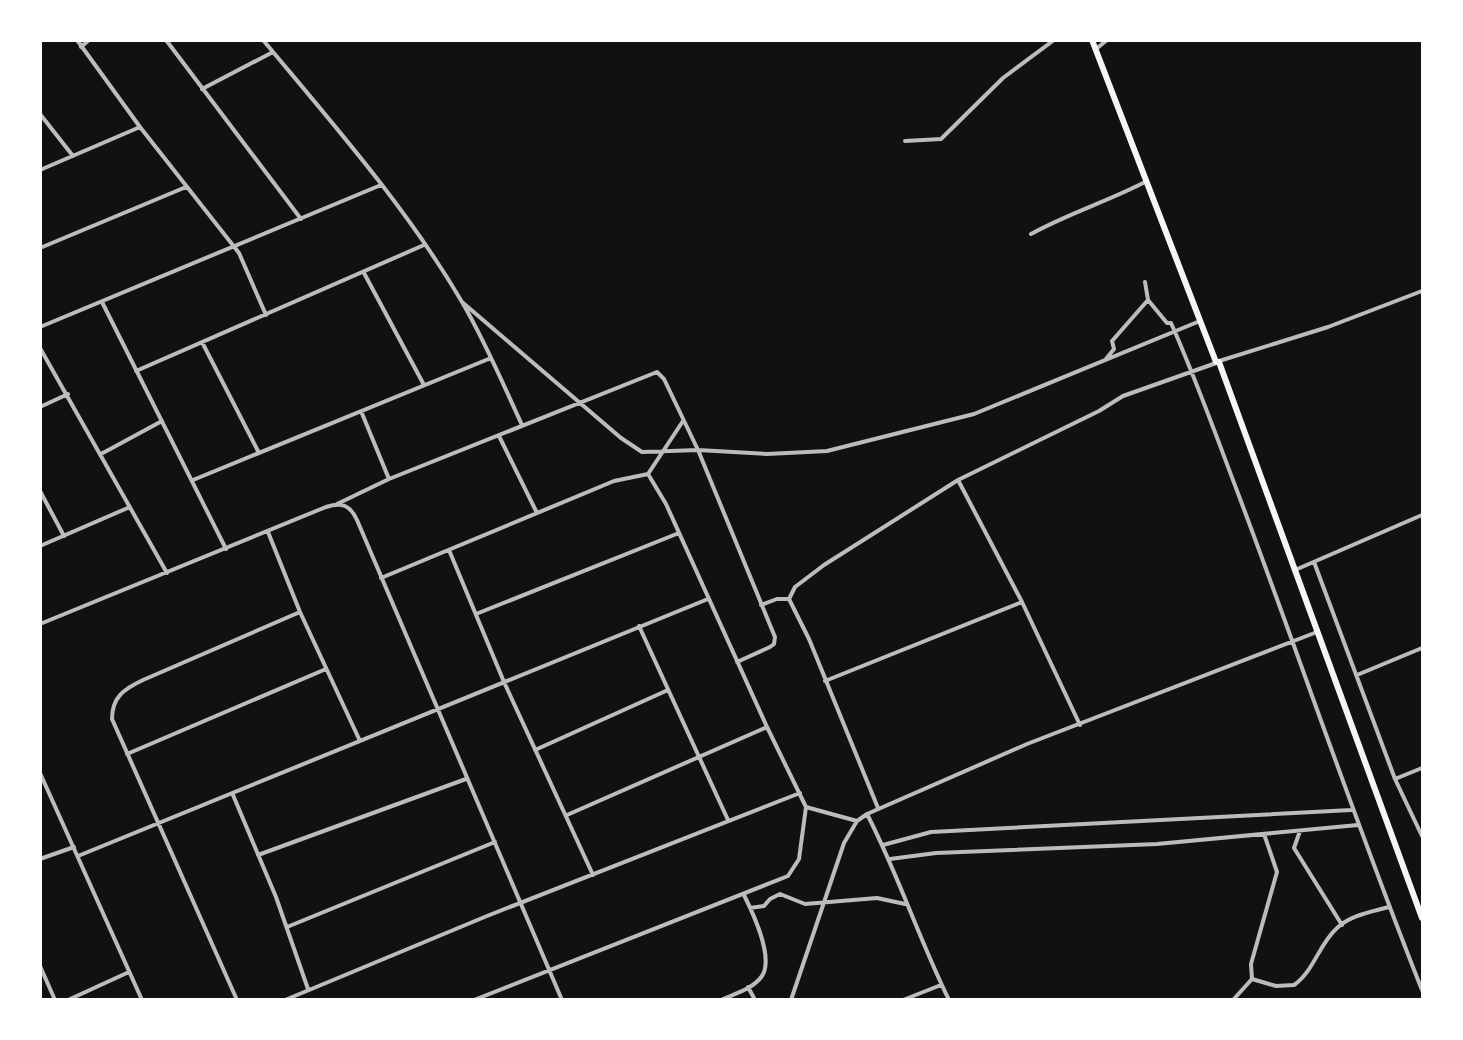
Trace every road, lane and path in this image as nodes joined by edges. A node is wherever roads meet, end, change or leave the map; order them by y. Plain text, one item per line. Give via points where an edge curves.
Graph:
1 (77, 40) edge
2 (89, 40) edge
3 (166, 40) edge
4 (263, 40) edge
5 (1054, 40) edge
6 (1092, 40) edge
7 (1107, 40) edge
8 (81, 47) junction
9 (1095, 49) junction
10 (273, 52) junction
11 (202, 89) junction
12 (40, 114) edge
13 (140, 127) junction
14 (905, 141) dead end
15 (73, 156) junction
16 (40, 170) edge
17 (1147, 182) junction
18 (381, 185) junction
19 (187, 187) junction
20 (300, 219) junction
21 (1031, 234) dead end
22 (424, 245) junction
23 (231, 247) junction
24 (40, 248) edge
25 (364, 273) junction
26 (1144, 282) dead end
27 (1422, 291) edge
28 (1148, 300) junction
29 (102, 302) junction
30 (462, 302) junction
31 (266, 315) junction
32 (1202, 320) junction
33 (40, 327) edge
34 (1174, 331) junction
35 (202, 342) junction
36 (40, 348) edge
37 (491, 358) junction
38 (1106, 360) junction
39 (1218, 362) junction
40 (136, 371) junction
41 (1192, 373) junction
42 (424, 386) junction
43 (68, 394) junction
44 (579, 402) junction
45 (40, 407) edge
46 (361, 411) junction
47 (162, 421) junction
48 (683, 421) junction
49 (522, 425) junction
50 (499, 435) junction
51 (698, 450) junction
52 (662, 451) junction
53 (259, 453) junction
54 (101, 454) junction
55 (648, 474) junction
56 (389, 479) junction
57 (193, 480) junction
58 (958, 480) junction
59 (40, 491) edge
60 (337, 504) junction
61 (130, 507) junction
62 (537, 513) junction
63 (1422, 515) edge
64 (268, 532) junction
65 (679, 533) junction
66 (64, 536) junction
67 (40, 546) edge
68 (226, 549) junction
69 (449, 550) junction
70 (1314, 562) junction
71 (1295, 570) junction
72 (167, 573) junction
73 (381, 578) junction
74 (708, 599) junction
75 (789, 599) junction
76 (1022, 602) junction
77 (761, 604) junction
78 (300, 612) junction
79 (476, 614) junction
80 (40, 624) edge
81 (639, 626) junction
82 (1317, 632) junction
83 (1294, 641) junction
84 (1422, 648) edge
85 (737, 662) junction
86 (326, 669) junction
87 (1357, 676) junction
88 (825, 681) junction
89 (504, 682) junction
90 (669, 690) junction
91 (436, 710) junction
92 (1080, 725) junction
93 (766, 727) junction
94 (360, 741) junction
95 (535, 750) junction
96 (127, 754) junction
97 (699, 757) junction
98 (1422, 768) edge
99 (40, 773) edge
100 (466, 779) junction
101 (1395, 779) junction
102 (800, 793) junction
103 (232, 795) junction
104 (806, 807) junction
105 (878, 808) junction
106 (1352, 810) junction
107 (567, 814) junction
108 (867, 814) junction
109 (728, 820) junction
110 (857, 821) junction
111 (157, 823) junction
112 (1358, 825) junction
113 (1300, 831) junction
114 (1264, 834) junction
115 (1422, 836) edge
116 (495, 843) junction
117 (883, 844) junction
118 (74, 847) junction
119 (258, 855) junction
120 (78, 856) junction
121 (40, 859) edge
122 (890, 859) junction
123 (593, 875) junction
124 (744, 895) junction
125 (824, 903) junction
126 (521, 904) junction
127 (906, 904) junction
128 (1389, 907) junction
129 (750, 908) junction
130 (1422, 918) edge
131 (1342, 925) junction
132 (287, 927) junction
133 (40, 966) edge
134 (550, 970) junction
135 (129, 972) junction
136 (1252, 980) junction
137 (940, 985) junction
138 (748, 987) junction
139 (308, 989) junction
140 (1422, 990) edge
141 (55, 999) edge
142 (68, 999) edge
143 (142, 999) edge
144 (237, 999) edge
145 (285, 999) edge
146 (474, 999) edge
147 (562, 999) edge
148 (721, 999) edge
149 (755, 999) edge
150 (791, 999) edge
151 (903, 999) edge
152 (949, 999) edge
153 (1233, 999) edge

1 - 8 street
2 - 8 street
3 - 11 street
4 - 10 street
5 - 14 street via 1003,78 941,139
6 - 9 highway
7 - 9 street
8 - 13 street
9 - 17 highway
10 - 11 street
10 - 18 street
11 - 20 street
12 - 15 street
13 - 15 street
13 - 19 street
15 - 16 street
17 - 21 street via 1068,214
17 - 32 highway
18 - 20 street
18 - 22 street
19 - 23 street
19 - 24 street
20 - 23 street
22 - 25 street
22 - 30 street
23 - 29 street
23 - 31 street via 239,253
25 - 31 street
25 - 42 street
26 - 28 street
27 - 39 street via 1328,327
28 - 34 street
28 - 38 street via 1112,341 1113,350
29 - 33 street
29 - 40 street
30 - 37 street
30 - 44 street
31 - 35 street
32 - 34 street
32 - 39 highway
34 - 38 street
34 - 41 street
35 - 40 street
35 - 53 street
36 - 43 street
37 - 42 street
37 - 49 street
38 - 51 street via 974,414 827,451 767,454
39 - 41 street
39 - 71 highway
40 - 47 street
41 - 58 street via 1123,396
41 - 83 street
42 - 46 street
43 - 45 street
43 - 54 street
44 - 48 street via 657,372
44 - 49 street
44 - 52 street via 642,452
46 - 53 street
46 - 56 street
47 - 54 street
47 - 57 street
48 - 51 street
48 - 52 street
49 - 50 street
50 - 56 street
50 - 62 street
51 - 52 street
51 - 77 street
52 - 55 street
53 - 57 street
54 - 61 street
55 - 62 street via 615,481
55 - 65 street
56 - 60 street
57 - 68 street
58 - 75 street via 824,565 795,587
58 - 76 street
59 - 66 street
60 - 64 street
60 - 73 street via 352,510
61 - 66 street
61 - 72 street
62 - 69 street
63 - 70 street
64 - 68 street
64 - 78 street
65 - 74 street
65 - 79 street
66 - 67 street
68 - 72 street
69 - 73 street
69 - 79 street
70 - 71 street
70 - 87 street
71 - 82 highway
72 - 80 street
73 - 91 street
74 - 81 street
74 - 85 street
75 - 77 street
75 - 88 street
76 - 88 street
76 - 92 street
77 - 85 street via 774,644
78 - 86 street
78 - 96 street via 143,680 119,695 112,706 112,719
79 - 89 street
81 - 89 street
81 - 90 street
82 - 83 street
82 - 130 highway
83 - 92 street
83 - 106 street
84 - 87 street
85 - 93 street
86 - 94 street
86 - 96 street
87 - 101 street
88 - 105 street
89 - 91 street
89 - 95 street
90 - 95 street
90 - 97 street
91 - 94 street
91 - 100 street
92 - 105 street
93 - 97 street
93 - 102 street
94 - 103 street
95 - 107 street
96 - 111 street
97 - 107 street
97 - 109 street
98 - 101 street
99 - 118 street
100 - 116 street
100 - 119 street
101 - 115 street
102 - 104 street
102 - 109 street
103 - 111 street
103 - 119 street
104 - 110 street
104 - 124 street via 806,824 795,868 783,879
105 - 108 street
106 - 112 street
106 - 117 street via 931,832
107 - 123 street
108 - 110 street
108 - 117 street
109 - 123 street
110 - 125 street via 844,843
111 - 120 street
111 - 144 street
112 - 113 street
112 - 128 street
113 - 114 street
113 - 131 street via 1294,848
114 - 122 street
114 - 136 street via 1277,872 1251,964
116 - 126 street
116 - 132 street
117 - 122 street
118 - 120 street
118 - 121 street
119 - 132 street
120 - 135 street
122 - 127 street
123 - 126 street
124 - 129 street
124 - 134 street
125 - 127 street via 877,898
125 - 129 street via 805,904 780,894 764,906
125 - 150 street
126 - 134 street
126 - 139 street
127 - 137 street
128 - 131 street via 1359,915
128 - 140 street
129 - 138 street via 766,964 762,976
131 - 136 street via 1297,983 1286,987
132 - 139 street
133 - 141 street
134 - 146 street
134 - 147 street
135 - 142 street
135 - 143 street
136 - 153 street
137 - 151 street
137 - 152 street
138 - 148 street
138 - 149 street
139 - 145 street

